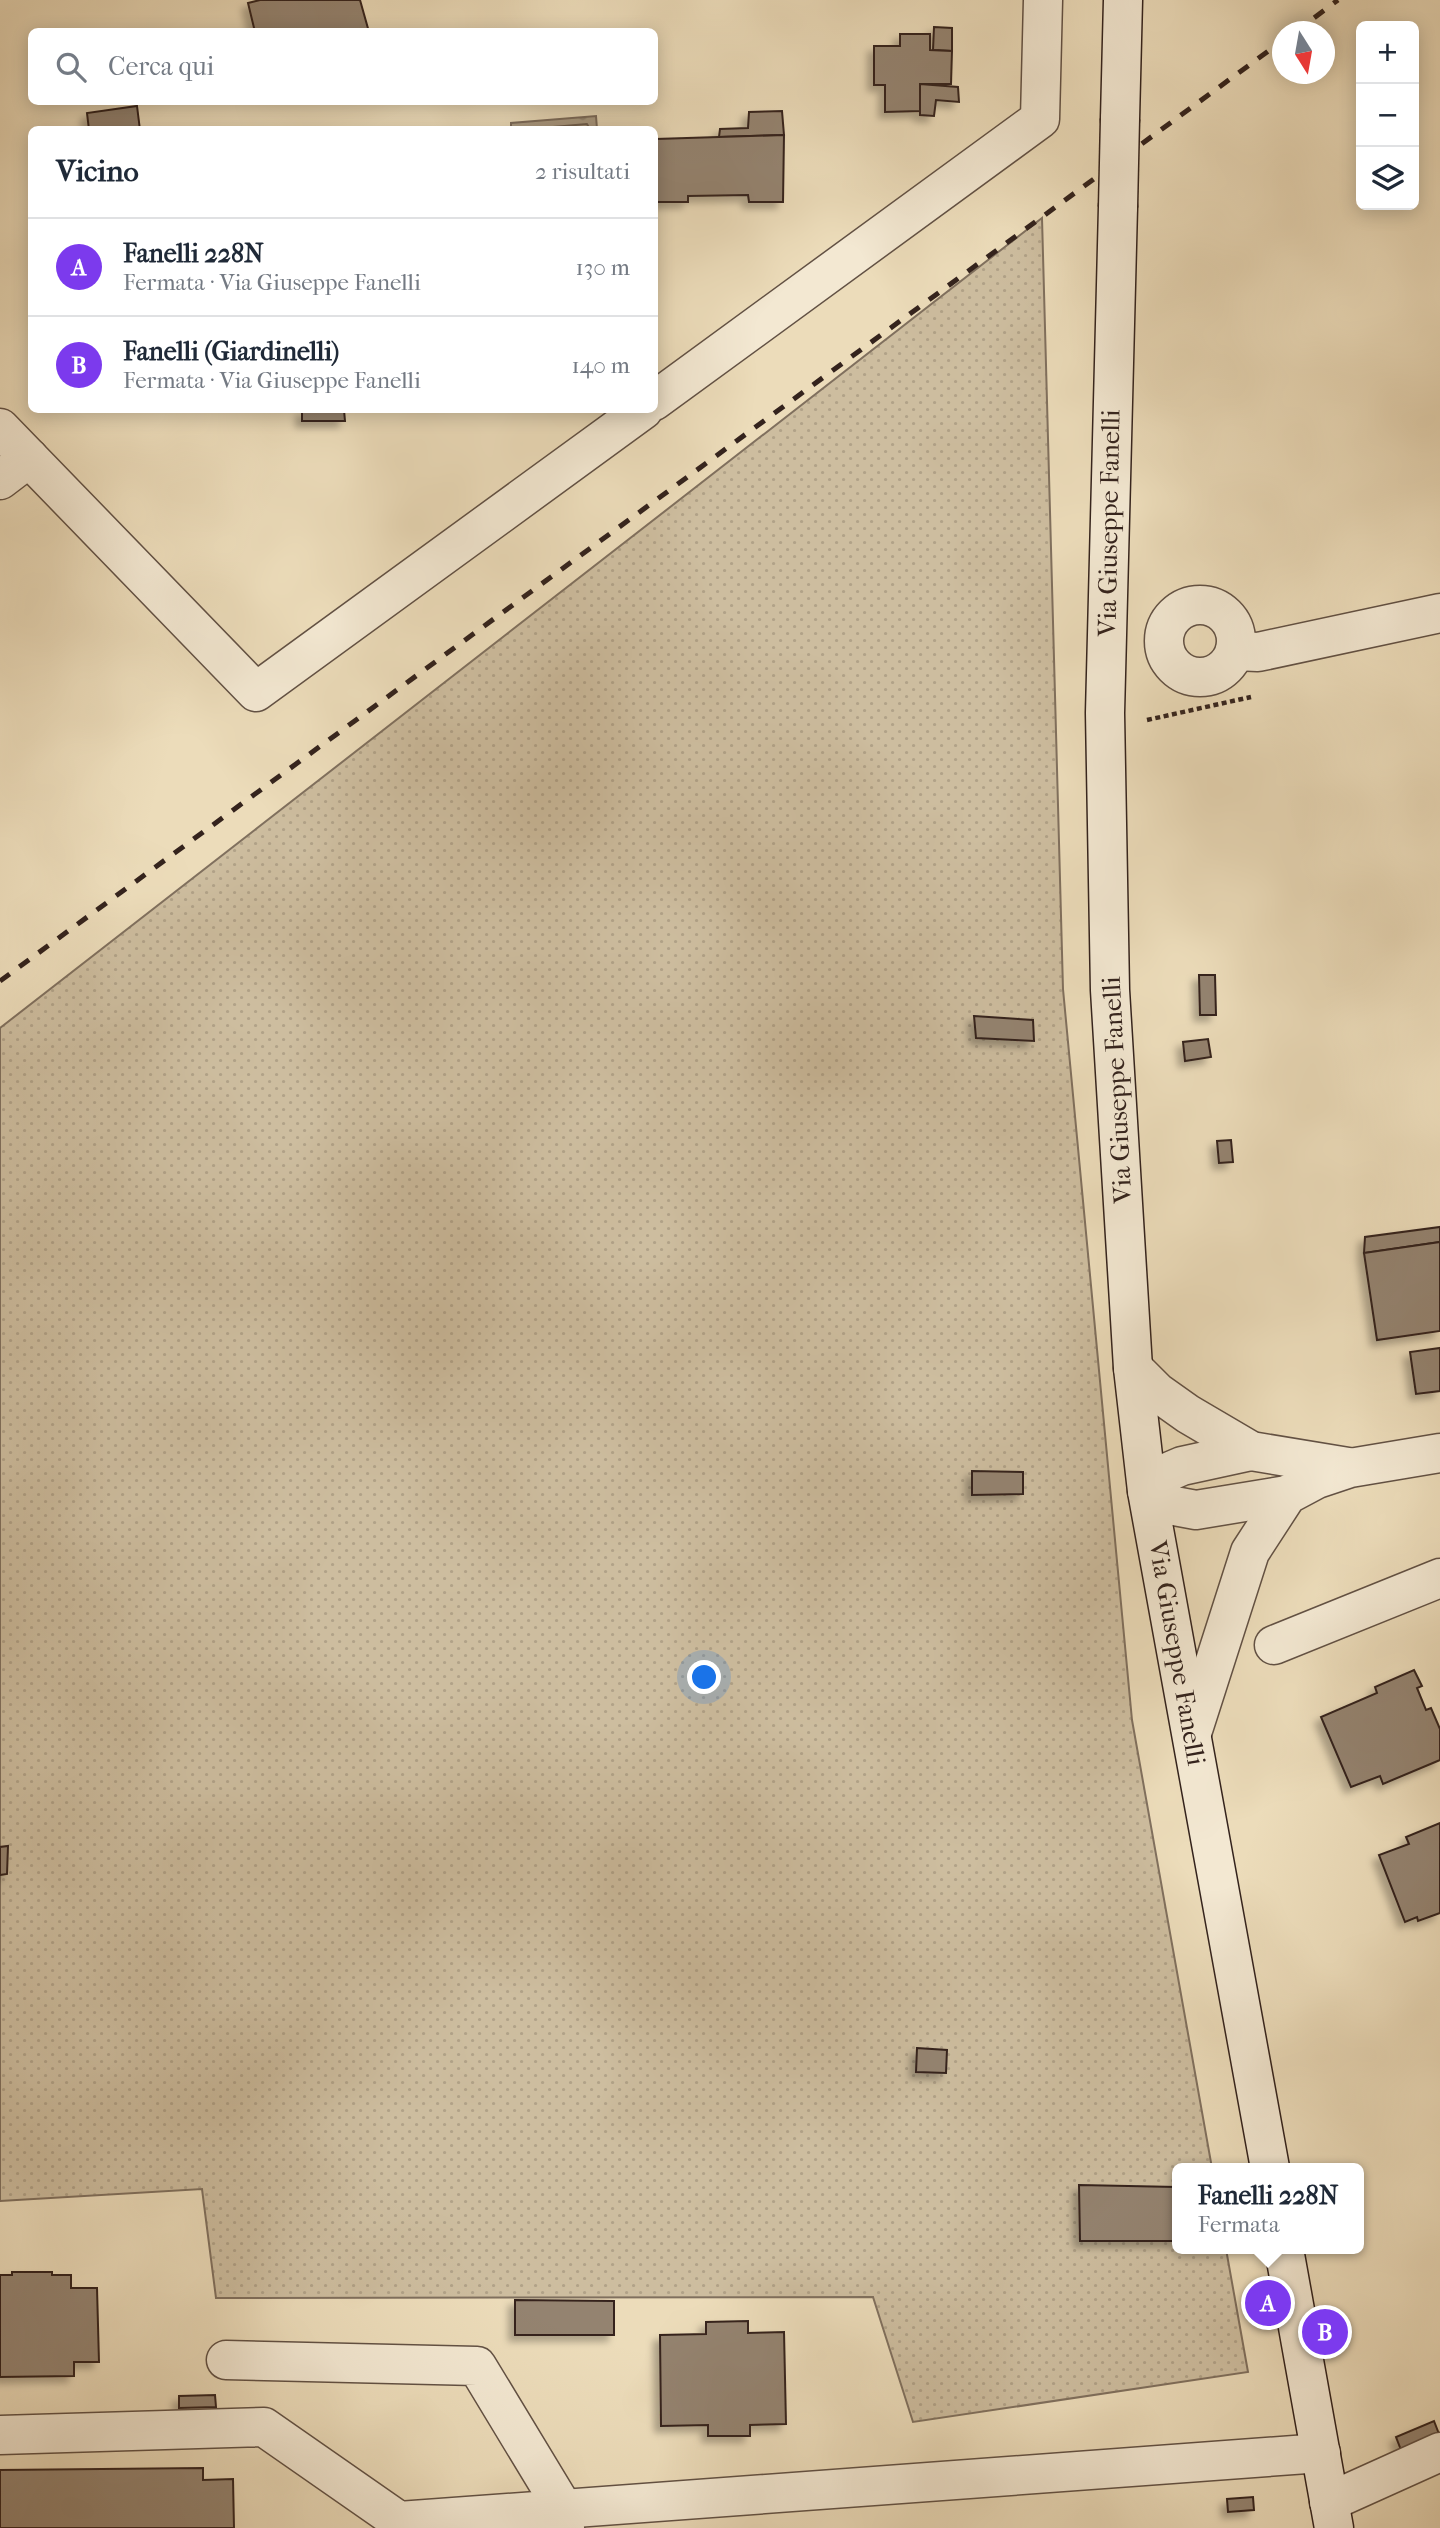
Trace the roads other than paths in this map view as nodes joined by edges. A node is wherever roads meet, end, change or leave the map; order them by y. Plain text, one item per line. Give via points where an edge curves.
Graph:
1 (1043, 0) edge
2 (1123, 0) edge
3 (658, 398) edge
4 (639, 413) edge
5 (0, 429) edge
6 (14, 469) edge
7 (1440, 613) edge
8 (1235, 651) dead end
9 (1133, 1368) junction
10 (1251, 1451) junction
11 (1440, 1453) edge
12 (1350, 1468) junction
13 (1147, 1491) junction
14 (1287, 1495) junction
15 (1440, 1578) edge
16 (1275, 1645) dead end
17 (1192, 1733) junction
18 (1269, 2163) edge
19 (1285, 2254) edge
20 (226, 2360) dead end
21 (0, 2435) edge
22 (1440, 2452) edge
23 (1321, 2453) junction
24 (1332, 2515) edge
25 (564, 2518) edge

1 - 3 street via 1040,119
2 - 9 street, Via Giuseppe Fanelli, bridge via 1105,713 1110,990
4 - 6 street via 256,692
5 - 6 street
7 - 8 street via 1258,652
9 - 10 street via 1188,1414
9 - 13 street, Via Giuseppe Fanelli
10 - 12 street
10 - 13 street via 1182,1466 1161,1475
11 - 12 street
12 - 14 street
13 - 14 street via 1169,1505 1196,1510
13 - 17 street, Via Giuseppe Fanelli
14 - 17 street via 1250,1552
15 - 16 street
17 - 18 street, Via Giuseppe Fanelli
19 - 23 street
20 - 25 street via 477,2365
21 - 25 street via 264,2427 399,2521
22 - 24 street
23 - 24 street
23 - 25 street

